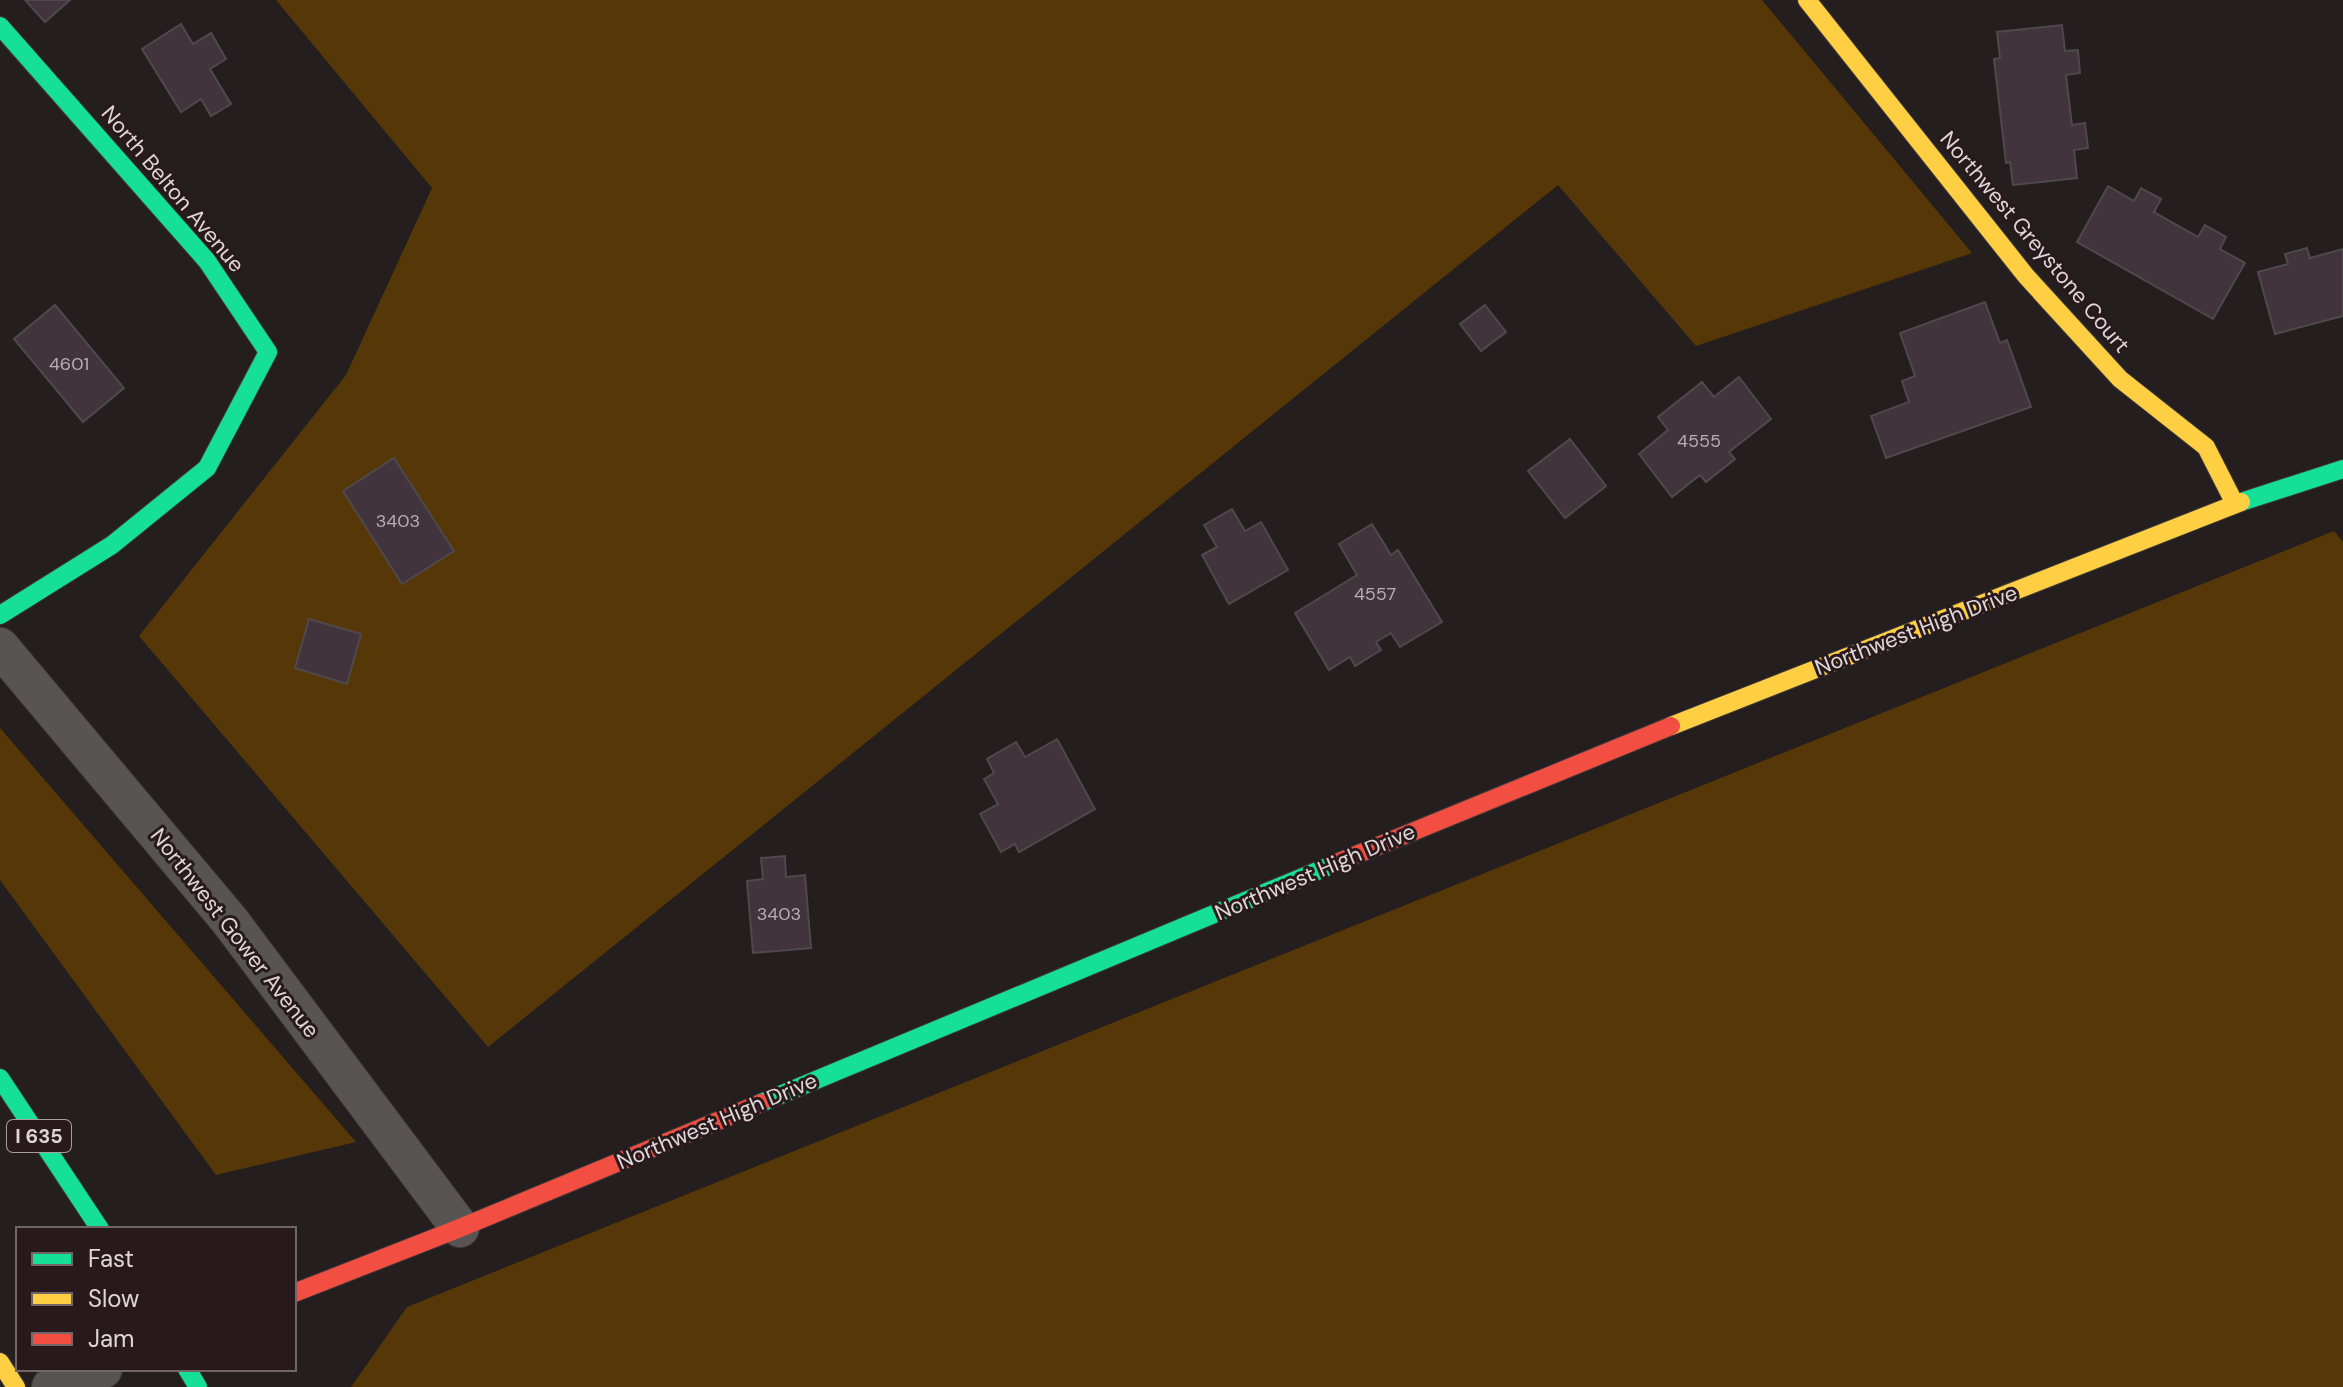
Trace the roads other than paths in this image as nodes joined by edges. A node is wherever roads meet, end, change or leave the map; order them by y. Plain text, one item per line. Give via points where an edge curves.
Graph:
1 (1807, 0) edge
2 (0, 26) edge
3 (2343, 469) edge
4 (2235, 504) junction
5 (0, 615) edge
6 (0, 647) edge
7 (0, 1078) edge
8 (99, 1227) edge
9 (460, 1228) junction
10 (296, 1292) edge
11 (0, 1362) edge
12 (97, 1371) edge
13 (16, 1387) edge
14 (51, 1387) edge

1 - 4 main road, Northwest Greystone Court via 2026,276 2120,379 2206,447
2 - 5 main road, North Belton Avenue via 207,261 268,352 207,468 112,545
3 - 4 main road, Northwest High Drive
4 - 9 main road, Northwest High Drive via 1590,758
6 - 9 street, Northwest Gower Avenue via 230,921
7 - 8 main road, I 635
9 - 10 main road, Northwest High Drive
11 - 13 main road
12 - 14 street

